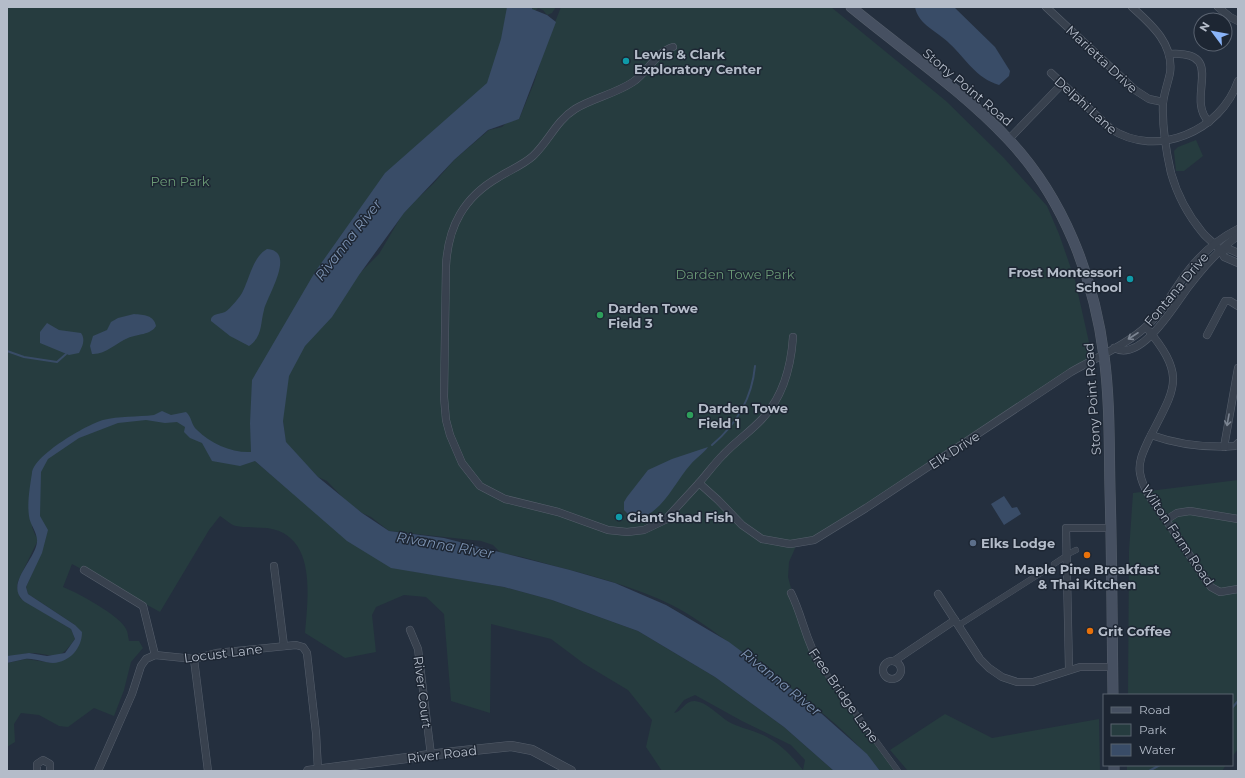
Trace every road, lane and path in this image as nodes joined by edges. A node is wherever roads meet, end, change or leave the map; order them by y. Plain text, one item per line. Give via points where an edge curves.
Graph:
1 (851, 7) edge
2 (1046, 7) edge
3 (1132, 7) edge
4 (1218, 7) edge
5 (1238, 21) edge
6 (673, 48) dead end
7 (1169, 54) junction
8 (1051, 73) dead end
9 (1238, 80) edge
10 (1062, 84) junction
11 (1163, 102) junction
12 (1209, 122) junction
13 (1009, 139) junction
14 (1166, 140) junction
15 (1238, 229) edge
16 (1238, 236) edge
17 (1214, 244) junction
18 (1222, 251) junction
19 (1238, 253) edge
20 (1238, 263) edge
21 (1238, 306) edge
22 (1146, 327) junction
23 (1152, 335) junction
24 (1207, 335) dead end
25 (793, 337) dead end
26 (1114, 348) junction
27 (1104, 354) junction
28 (1238, 368) edge
29 (1151, 435) junction
30 (1238, 443) edge
31 (1224, 446) junction
32 (699, 483) junction
33 (1238, 519) edge
34 (1166, 520) junction
35 (1111, 528) junction
36 (1076, 550) dead end
37 (1070, 553) dead end
38 (1063, 558) dead end
39 (1054, 564) dead end
40 (274, 566) dead end
41 (1047, 568) dead end
42 (84, 570) dead end
43 (1238, 589) edge
44 (791, 593) dead end
45 (938, 594) dead end
46 (957, 623) junction
47 (410, 630) dead end
48 (284, 646) junction
49 (155, 655) junction
50 (194, 659) junction
51 (894, 661) dead end
52 (821, 666) joint
53 (1113, 666) junction
54 (1069, 669) junction
55 (1113, 694) edge
56 (431, 755) junction
57 (318, 770) junction
58 (37, 771) edge
59 (50, 771) edge
60 (98, 771) edge
61 (208, 771) edge
62 (308, 771) edge
63 (571, 771) edge
64 (898, 771) edge

1 - 13 main road, Stony Point Road via 972,105
2 - 11 street, Marietta Drive via 1135,90 1153,100
3 - 7 street via 1160,34
4 - 5 street
6 - 32 street via 662,52 642,75 632,82 566,116 532,157 488,184 460,214 454,224 447,250 445,410 454,447 468,473 480,486 505,499 558,512 608,530 627,532 654,527 671,516
7 - 11 street via 1170,72
7 - 12 street via 1184,52 1199,62 1202,72 1200,108
8 - 10 street, Delphi Lane
9 - 12 street, Delphi Lane via 1225,107
10 - 13 street
10 - 14 street, Delphi Lane via 1122,136 1145,141
11 - 14 street
12 - 14 street, Delphi Lane via 1194,132
13 - 27 main road, Stony Point Road via 1045,186 1068,228 1089,283
14 - 17 street via 1172,173 1180,196 1197,226
15 - 17 street, Fontana Drive
16 - 18 street
17 - 18 street
17 - 22 street, Fontana Drive
18 - 19 street via 1229,249
18 - 20 street via 1224,257
18 - 23 street via 1202,270 1164,323
21 - 24 street via 1225,301
22 - 23 street, Wilton Farm Road
22 -> 26 street, Fontana Drive
23 - 26 street via 1126,351
23 - 29 street, Wilton Farm Road via 1167,355 1173,382 1171,396
25 - 32 street via 786,378 770,410 722,456
26 - 27 street, Fontana Drive
27 - 32 street, Elk Drive via 1071,372 820,538 804,543 770,542 742,525
27 - 35 main road, Stony Point Road
28 -> 31 street
29 - 31 street via 1210,448
29 - 34 street, Wilton Farm Road via 1141,458 1140,472 1144,487
30 - 31 street via 1235,446
33 - 34 street via 1190,512 1177,514
34 - 43 street, Wilton Farm Road via 1211,587 1220,592
35 - 53 main road, Stony Point Road
35 - 54 street via 1066,528
36 - 37 street
38 - 39 street
40 - 48 street
41 - 46 street
42 - 49 street via 143,606
44 - 52 street, Free Bridge Lane via 807,640
45 - 46 street
46 - 51 street
46 - 54 street via 984,664 1002,677 1017,682 1033,682
47 - 56 street, River Court via 418,649
48 - 50 street, Locust Lane via 216,653
48 - 57 street, Locust Lane via 303,647 307,654
49 - 50 street, Locust Lane
49 - 60 street via 146,659 141,666 132,694
50 - 61 street
52 - 64 street, Free Bridge Lane
53 - 54 street
53 - 55 main road, Stony Point Road
56 - 57 street, River Road
56 - 63 street, River Road via 511,746 532,750
57 - 62 street, River Road
58 - 59 street via 37,764 43,760 50,764

